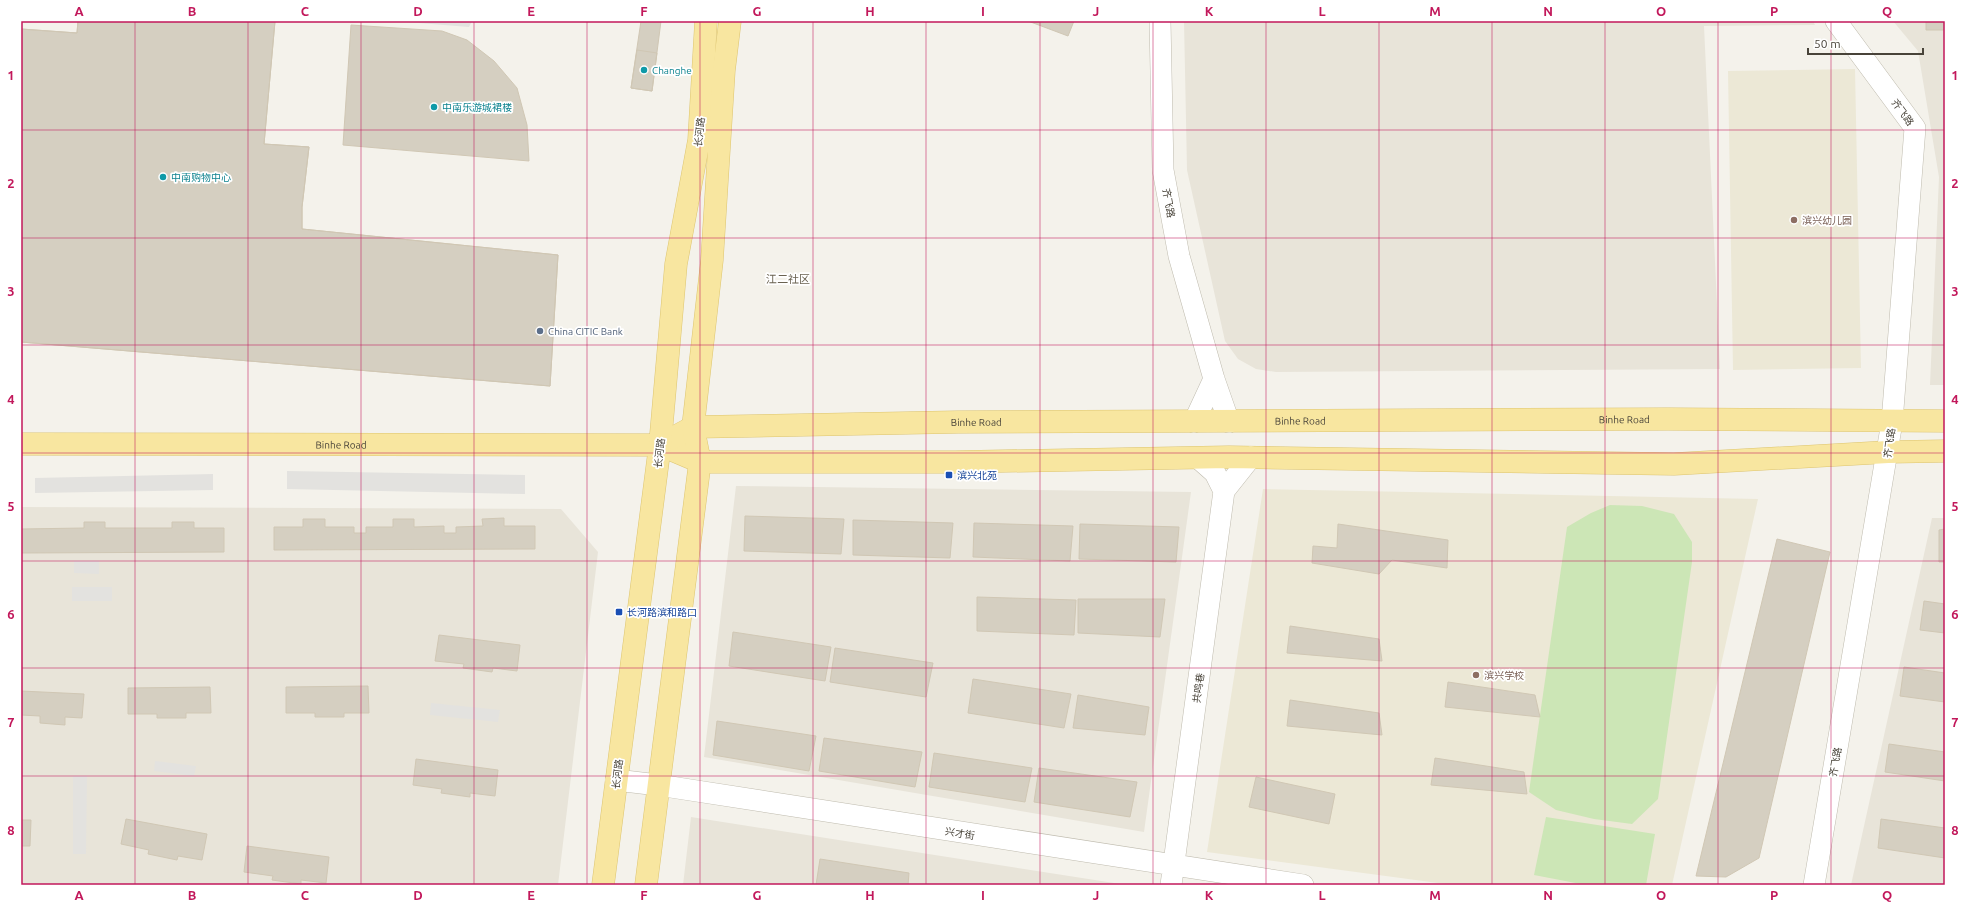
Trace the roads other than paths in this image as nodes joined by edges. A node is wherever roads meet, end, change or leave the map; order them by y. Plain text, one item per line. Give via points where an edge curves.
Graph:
1 (706, 21) edge
2 (730, 21) edge
3 (1160, 21) edge
4 (1836, 21) edge
5 (1214, 379) junction
6 (1945, 421) edge
7 (1194, 422) junction
8 (1230, 422) junction
9 (1892, 422) junction
10 (693, 427) junction
11 (21, 444) edge
12 (660, 445) junction
13 (1945, 451) edge
14 (1888, 452) junction
15 (1198, 458) junction
16 (1251, 458) junction
17 (700, 462) junction
18 (1224, 491) junction
19 (616, 780) junction
20 (658, 785) junction
21 (1172, 876) edge
22 (603, 885) edge
23 (646, 885) edge
24 (1303, 885) edge
25 (1814, 885) edge

1 - 12 main road, 长河路 via 699,140 676,264
2 - 10 main road, 长河路 via 724,70 712,260
3 - 5 street, 齐飞路 via 1163,170 1179,256
4 - 9 street, 齐飞路 via 1915,128
5 - 7 street
5 - 8 street, 齐飞路
6 - 9 main road, Binhe Road
7 - 8 main road, Binhe Road
7 - 10 main road, Binhe Road via 958,422
8 - 9 main road, Binhe Road via 1668,419
9 - 14 street, 齐飞路
10 - 12 main road, Binhe Road
10 - 17 main road, 长河路
11 - 12 main road, Binhe Road
12 - 17 main road, Binhe Road
12 - 19 main road, 长河路
13 - 14 main road, Binhe Road
14 - 16 main road, Binhe Road via 1674,464
14 - 25 street, 齐飞路
15 - 16 main road, Binhe Road
15 - 17 main road, Binhe Road via 955,462
15 - 18 street via 1215,473
16 - 18 street
17 - 20 main road, 长河路
18 - 21 street, 共鸣巷
19 - 20 street, 兴才街
19 - 22 main road, 长河路
20 - 21 street, 兴才街
20 - 23 main road, 长河路
21 - 24 street, 兴才街

